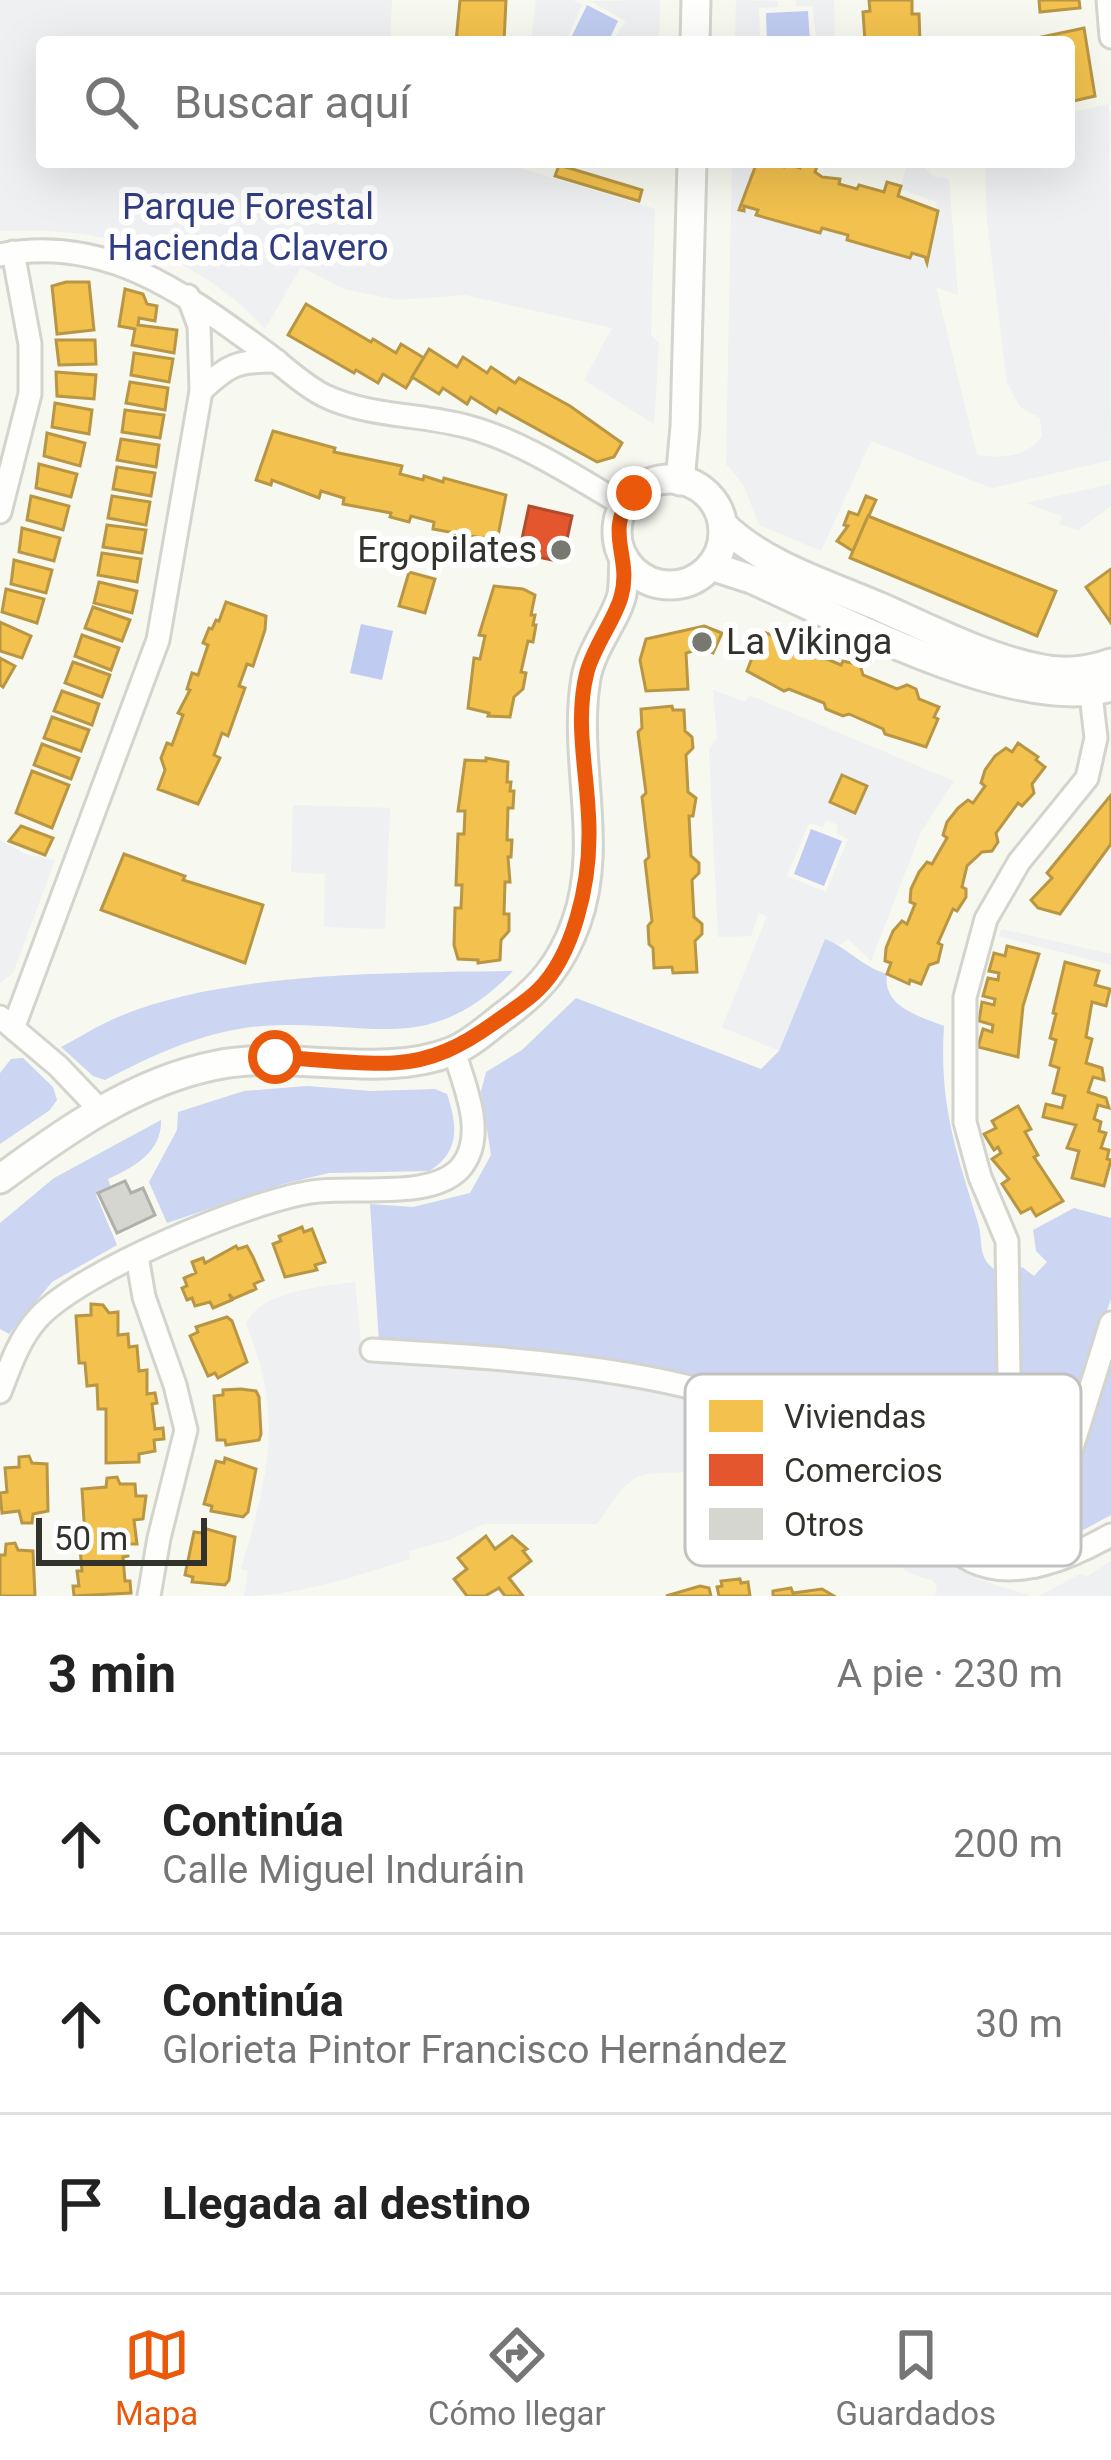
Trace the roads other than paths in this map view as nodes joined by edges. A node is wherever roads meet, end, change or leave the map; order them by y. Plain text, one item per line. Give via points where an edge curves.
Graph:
1 (696, 0) edge
2 (1108, 0) edge
3 (694, 36) edge
4 (1111, 37) edge
5 (692, 168) edge
6 (7, 253) edge
7 (188, 296) junction
8 (229, 325) junction
9 (201, 357) junction
10 (277, 361) junction
11 (201, 392) junction
12 (680, 481) junction
13 (624, 505) junction
14 (0, 512) edge
15 (723, 526) junction
16 (624, 558) junction
17 (711, 566) junction
18 (661, 584) junction
19 (621, 598) junction
20 (1100, 678) edge
21 (7, 1022) edge
22 (454, 1051) junction
23 (101, 1111) junction
24 (0, 1179) edge
25 (136, 1256) junction
26 (1111, 1323) edge
27 (372, 1349) dead end
28 (1009, 1374) edge
29 (685, 1389) edge
30 (0, 1392) edge
31 (1081, 1419) edge
32 (1111, 1535) edge
33 (1081, 1553) edge
34 (998, 1566) edge
35 (1035, 1566) edge
36 (149, 1596) edge

1 - 3 street
2 - 4 street
5 - 12 street
6 - 7 street via 90,255
6 - 14 street via 30,344 30,394
7 - 8 street
7 - 9 street
8 - 9 street
8 - 10 street
8 - 11 street
9 - 11 street
10 - 11 street via 226,367
10 - 13 street via 326,396 468,427
11 - 21 street via 158,640
12 - 13 street via 646,485
12 - 15 street via 711,499
13 - 16 street via 617,533
15 - 17 street
15 - 20 street via 763,556 947,636 1040,669
16 - 18 street
16 - 19 street
17 - 18 street via 688,582
17 - 20 street via 1006,685
18 - 19 street
19 - 22 street via 586,674 581,735 590,832 575,926 541,988
20 - 28 street via 1087,778 1019,862 986,919 964,998 965,1122 1007,1241
21 - 23 street
22 - 23 street via 396,1063 275,1057 214,1065
22 - 25 street via 472,1141 461,1166 439,1184 308,1192
23 - 24 street
25 - 30 street via 91,1276 38,1317
25 - 36 street via 186,1430
26 - 31 street
27 - 29 street via 569,1363
32 - 33 street
34 - 35 street

